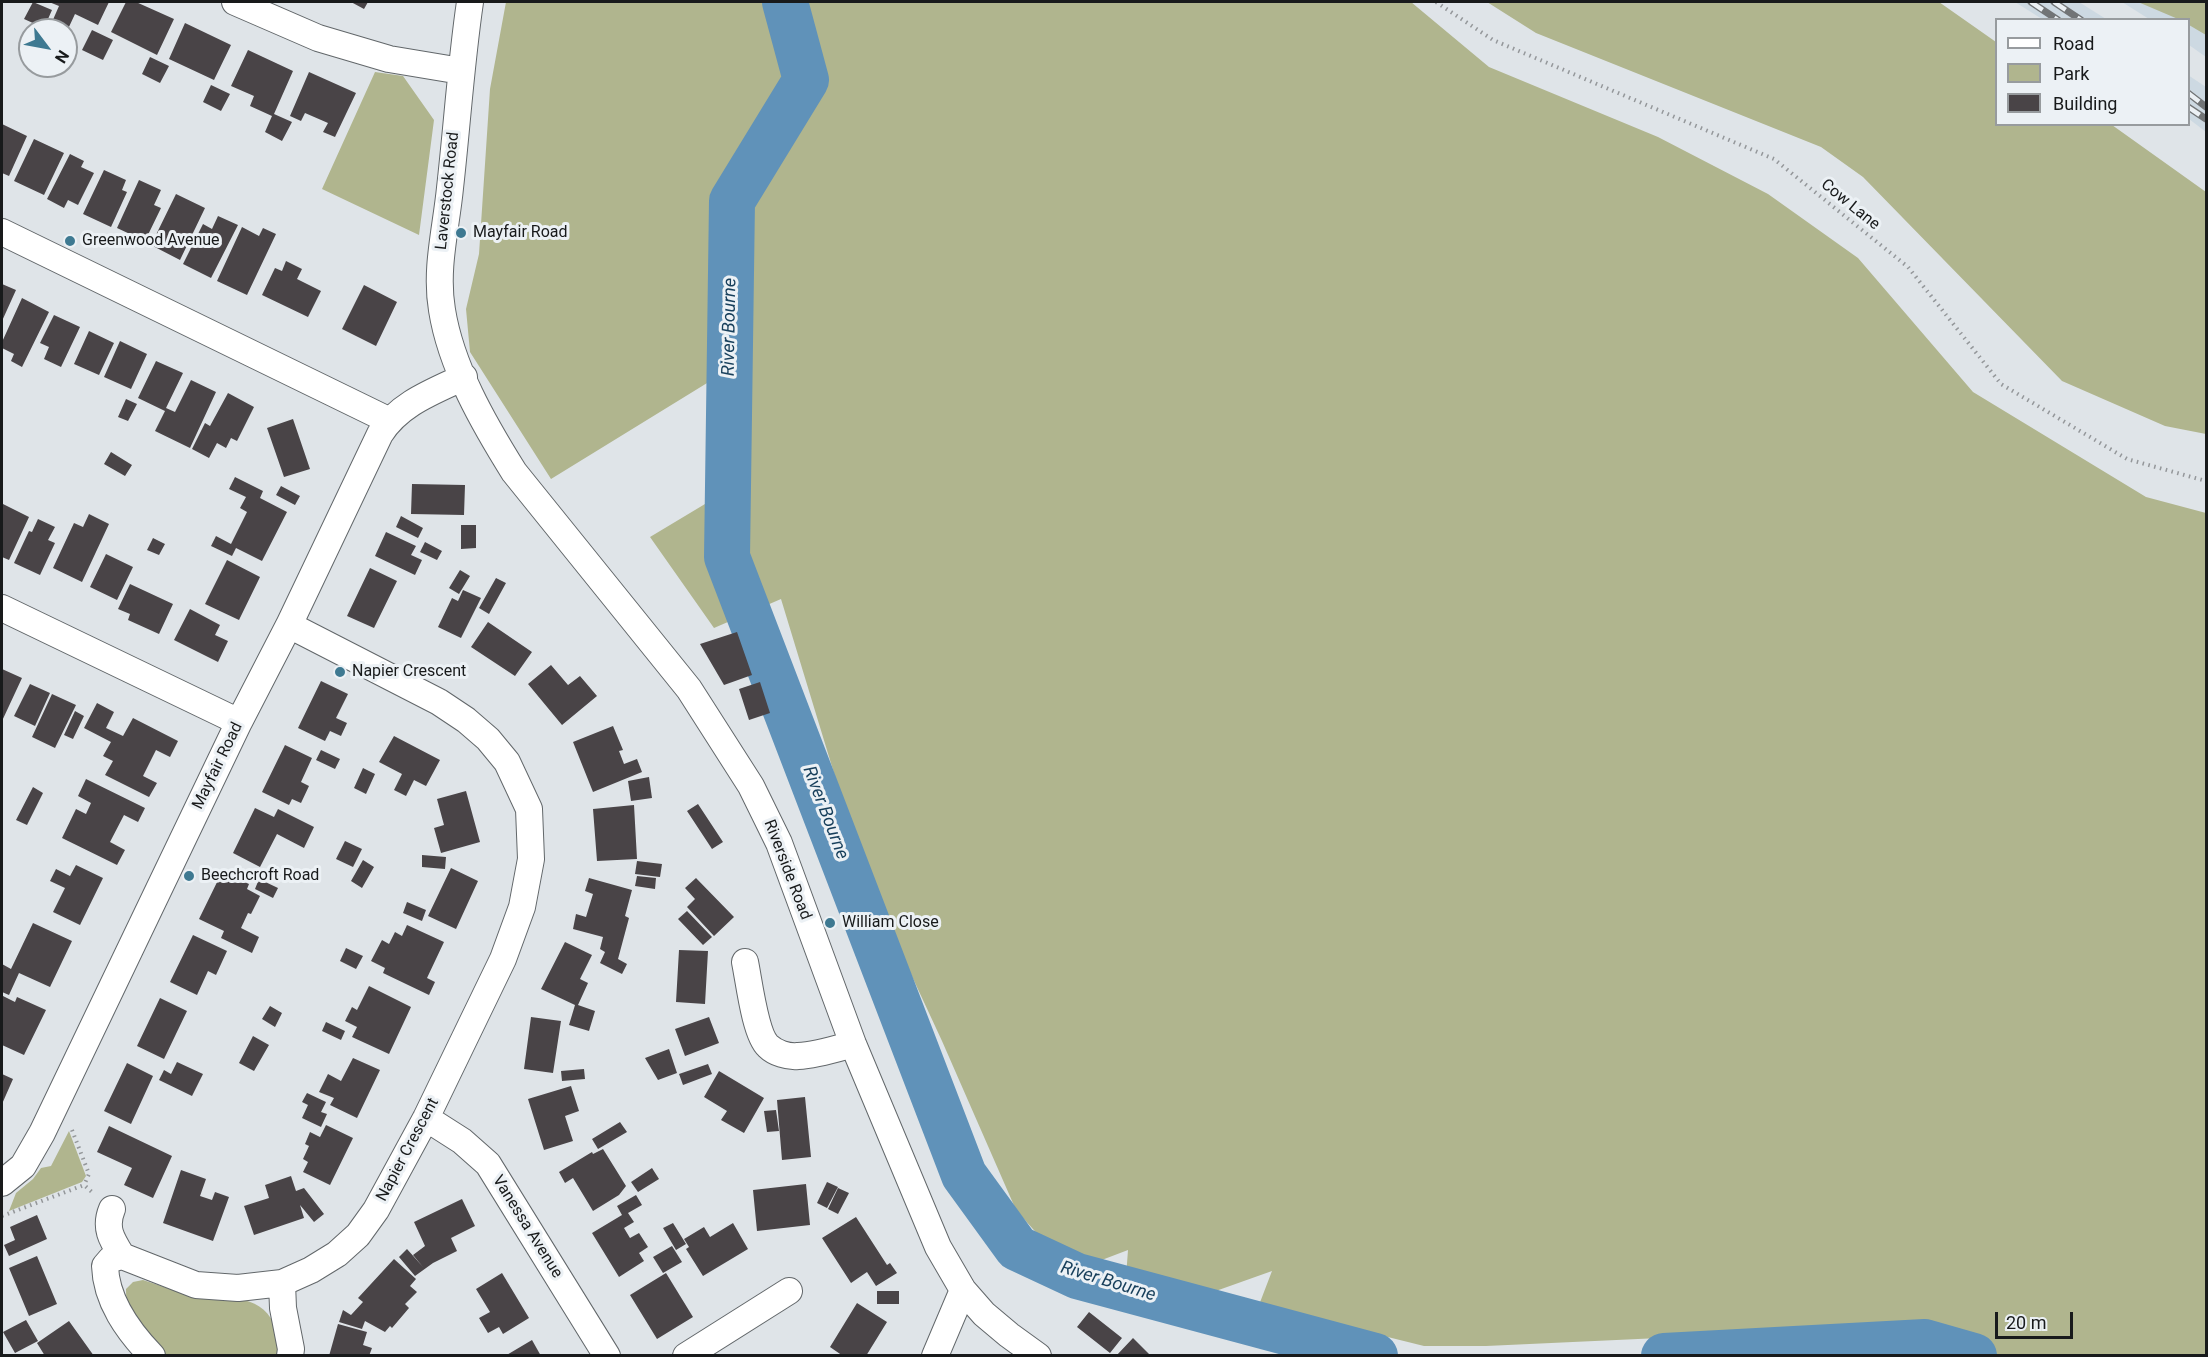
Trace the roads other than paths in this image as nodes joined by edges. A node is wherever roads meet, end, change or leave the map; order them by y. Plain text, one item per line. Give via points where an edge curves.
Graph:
1 (235, 2) edge
2 (470, 2) edge
3 (462, 71) junction
4 (2, 232) edge
5 (464, 377) junction
6 (388, 420) junction
7 (2, 608) edge
8 (289, 625) junction
9 (239, 722) junction
10 (745, 962) dead end
11 (853, 1044) junction
12 (426, 1118) junction
13 (2, 1183) edge
14 (112, 1209) road end
15 (122, 1256) junction
16 (282, 1283) junction
17 (963, 1290) junction
18 (789, 1291) dead end
19 (152, 1356) edge
20 (290, 1356) edge
21 (607, 1356) edge
22 (686, 1356) edge
23 (935, 1356) edge
24 (1038, 1356) edge

1 - 3 street via 318,38 389,59
2 - 3 street, Laverstock Road
3 - 5 street, Laverstock Road via 439,285 448,336
4 - 6 street
5 - 6 street, Mayfair Road via 410,403
5 - 11 street, Riverside Road via 492,438 514,472 689,688 751,786 779,843
6 - 8 street, Mayfair Road
7 - 9 street
8 - 9 street, Mayfair Road
8 - 12 street, Napier Crescent via 439,702 466,720 507,762 529,809 531,859 522,907 503,959
9 - 13 street, Mayfair Road via 42,1133 23,1166
10 - 11 street via 760,1035 768,1047 796,1057
11 - 17 street, Riverside Road via 938,1247
12 - 16 street, Napier Crescent via 376,1210 358,1234 337,1254
12 - 21 street, Vanessa Avenue via 488,1164
14 - 15 street via 108,1220 110,1237
15 - 16 street, Napier Crescent via 196,1285 238,1288
15 - 19 street via 105,1266 105,1282 115,1307
16 - 20 street
17 - 23 street
17 - 24 street, Riverside Road via 984,1314
18 - 22 street

